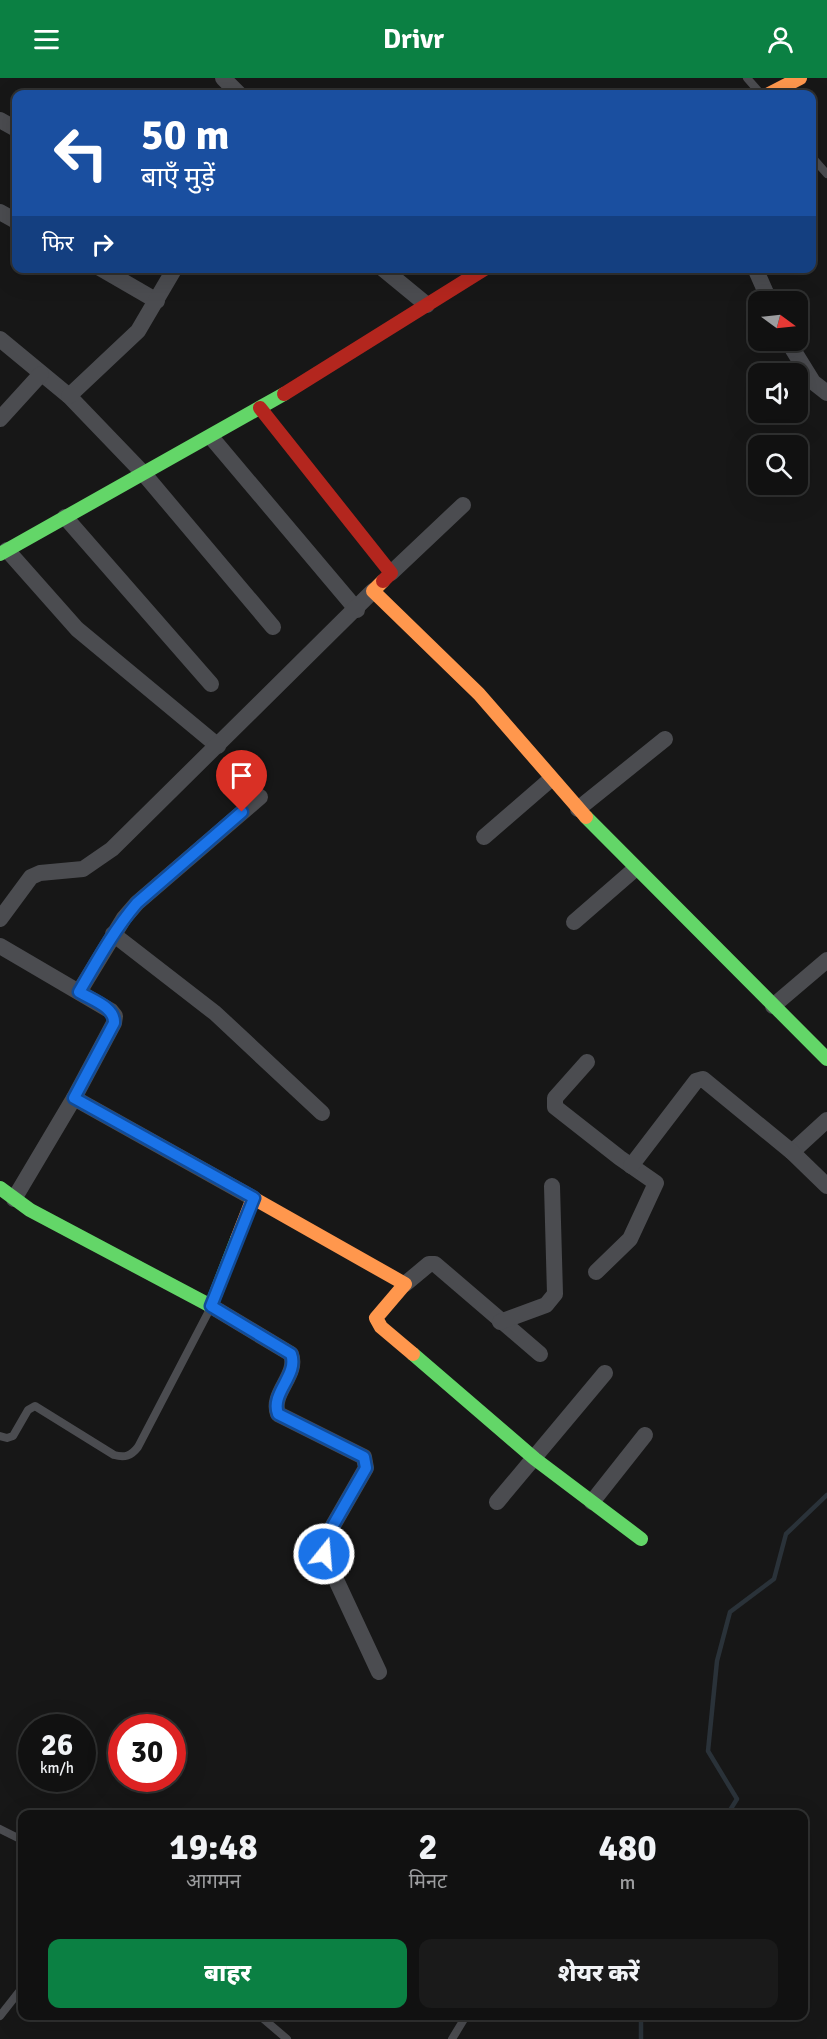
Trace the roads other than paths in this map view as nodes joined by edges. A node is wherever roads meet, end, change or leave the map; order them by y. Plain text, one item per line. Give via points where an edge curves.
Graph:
1 (223, 78) edge
2 (747, 78) edge
3 (800, 78) edge
4 (235, 90) edge
5 (758, 90) edge
6 (781, 90) edge
7 (816, 162) edge
8 (827, 174) edge
9 (109, 273) edge
10 (172, 273) edge
11 (388, 273) edge
12 (478, 273) edge
13 (756, 273) edge
14 (765, 291) edge
15 (157, 301) junction
16 (427, 305) junction
17 (0, 339) edge
18 (794, 351) edge
19 (41, 374) junction
20 (827, 393) edge
21 (69, 396) junction
22 (260, 408) junction
23 (0, 419) edge
24 (211, 437) junction
25 (144, 474) junction
26 (463, 505) dead end
27 (65, 517) junction
28 (4, 552) edge
29 (391, 573) junction
30 (373, 591) junction
31 (357, 610) junction
32 (273, 627) dead end
33 (211, 684) dead end
34 (665, 739) dead end
35 (218, 746) junction
36 (551, 779) junction
37 (260, 797) dead end
38 (578, 809) junction
39 (484, 837) dead end
40 (635, 869) junction
41 (0, 919) edge
42 (574, 922) dead end
43 (113, 934) junction
44 (0, 946) edge
45 (827, 960) edge
46 (79, 992) junction
47 (773, 1006) junction
48 (827, 1059) edge
49 (586, 1062) dead end
50 (74, 1098) junction
51 (322, 1113) dead end
52 (827, 1120) edge
53 (792, 1152) junction
54 (631, 1166) junction
55 (552, 1186) dead end
56 (827, 1186) edge
57 (0, 1188) edge
58 (254, 1198) junction
59 (14, 1199) junction
60 (596, 1272) dead end
61 (405, 1284) junction
62 (211, 1306) junction
63 (500, 1322) junction
64 (540, 1354) dead end
65 (605, 1373) dead end
66 (645, 1435) dead end
67 (0, 1436) edge
68 (535, 1459) junction
69 (497, 1502) dead end
70 (592, 1502) junction
71 (641, 1539) dead end
72 (379, 1672) dead end
73 (0, 1829) edge
74 (18, 1838) edge
75 (18, 1993) edge
76 (0, 2016) edge
77 (264, 2020) edge
78 (464, 2020) edge
79 (284, 2038) edge
80 (452, 2039) edge

1 - 4 street
2 - 5 lane
3 - 6 street
7 - 8 lane
9 - 15 street
10 - 15 street
11 - 16 street
12 - 16 street
13 - 14 street
15 - 21 street via 138,331
16 - 22 street
17 - 19 street
18 - 20 street via 813,382
19 - 21 street
19 - 23 street
21 - 25 street
22 - 24 street
22 - 29 street
24 - 25 street
24 - 31 street
25 - 27 street
25 - 32 street
26 - 29 street
27 - 28 street
27 - 33 street
28 - 35 street via 77,629
29 - 30 street
30 - 31 street
30 - 36 street via 479,694
31 - 35 street
34 - 38 street
35 - 41 street via 97,860 83,869 31,877
36 - 38 street
36 - 39 street
37 - 43 street via 153,886
38 - 40 street
40 - 42 street
40 - 47 street
43 - 46 street
43 - 51 street via 215,1014
44 - 46 street
45 - 47 street
46 - 50 street via 115,1016
47 - 48 street
49 - 54 street via 554,1103 559,1111
50 - 58 street
50 - 59 street
52 - 53 street
53 - 54 street via 699,1079
53 - 56 street
54 - 60 street via 653,1179 656,1188 630,1239
55 - 63 street via 555,1294 546,1305
57 - 59 street
58 - 61 street
58 - 62 street
59 - 62 street
61 - 63 street via 429,1264 435,1264
61 - 68 street via 379,1312 376,1318 381,1328
62 - 67 lane via 132,1455 114,1455 35,1406 28,1410 13,1436
62 - 72 street via 291,1354 292,1369 276,1402 278,1414 367,1462 327,1536 324,1554
63 - 64 street
65 - 68 street
66 - 70 street
68 - 69 street
68 - 70 street
70 - 71 street
73 - 74 lane
75 - 76 lane
77 - 79 lane
78 - 80 lane

